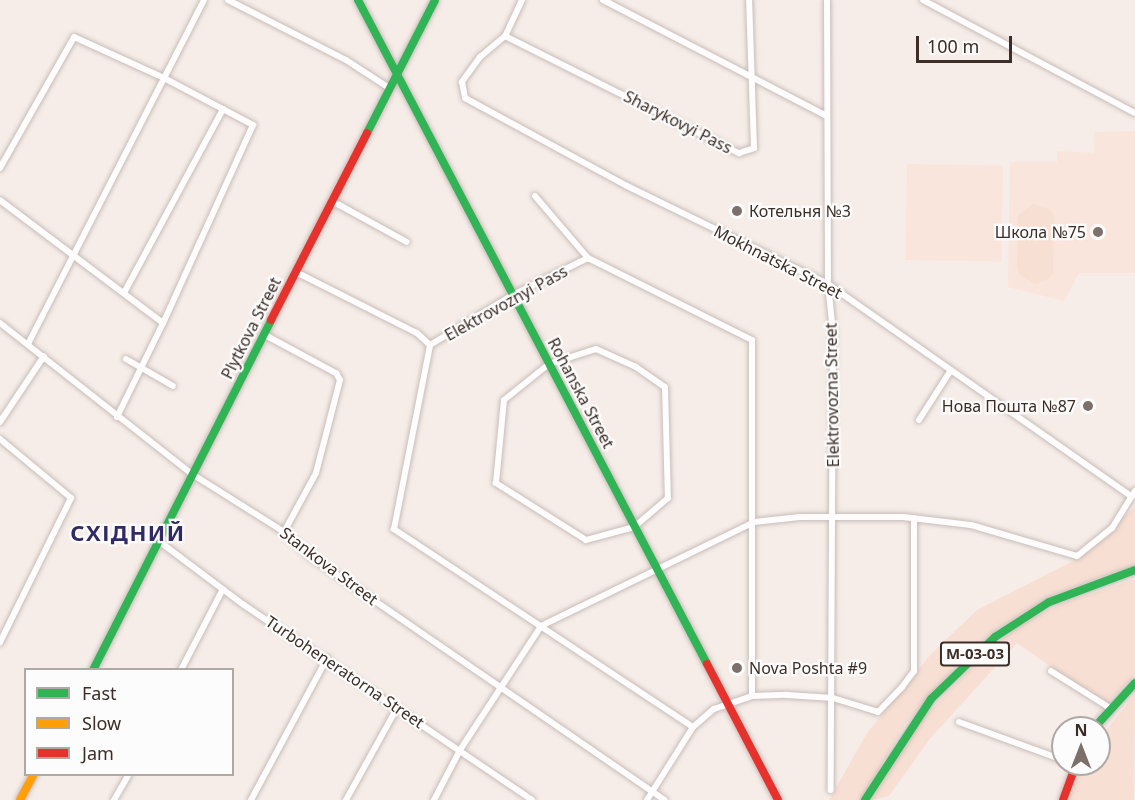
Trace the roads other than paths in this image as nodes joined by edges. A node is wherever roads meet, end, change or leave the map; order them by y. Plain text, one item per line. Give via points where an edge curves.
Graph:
1 (204, 0) edge
2 (228, 0) edge
3 (358, 0) edge
4 (435, 0) edge
5 (522, 0) edge
6 (603, 0) edge
7 (749, 0) edge
8 (827, 0) edge
9 (923, 0) edge
10 (505, 36) junction
11 (396, 74) junction
12 (754, 77) junction
13 (164, 78) junction
14 (389, 88) junction
15 (224, 109) junction
16 (1135, 113) edge
17 (827, 116) junction
18 (0, 168) edge
19 (535, 196) dead end
20 (0, 200) edge
21 (332, 201) junction
22 (407, 242) dead end
23 (76, 256) junction
24 (588, 258) junction
25 (296, 272) junction
26 (828, 284) junction
27 (124, 293) junction
28 (513, 295) junction
29 (0, 323) edge
30 (164, 323) junction
31 (265, 335) junction
32 (28, 344) junction
33 (430, 345) junction
34 (44, 356) junction
35 (126, 359) dead end
36 (549, 364) junction
37 (141, 369) junction
38 (951, 370) junction
39 (173, 386) dead end
40 (117, 417) junction
41 (919, 420) dead end
42 (0, 422) edge
43 (0, 440) edge
44 (192, 474) junction
45 (1133, 494) edge
46 (833, 517) junction
47 (914, 518) junction
48 (754, 522) junction
49 (634, 527) junction
50 (284, 532) junction
51 (160, 542) junction
52 (656, 568) junction
53 (1135, 570) edge
54 (223, 589) junction
55 (541, 626) junction
56 (0, 642) edge
57 (327, 658) junction
58 (94, 668) edge
59 (182, 668) edge
60 (1052, 670) dead end
61 (1135, 683) edge
62 (500, 688) junction
63 (752, 696) junction
64 (833, 698) junction
65 (728, 705) junction
66 (396, 708) junction
67 (1110, 708) junction
68 (1104, 716) edge
69 (958, 722) dead end
70 (693, 727) junction
71 (460, 750) junction
72 (1051, 756) edge
73 (33, 776) edge
74 (128, 776) edge
75 (1071, 776) edge
76 (831, 790) dead end
77 (653, 792) junction
78 (522, 793) junction
79 (20, 800) edge
80 (114, 800) edge
81 (251, 800) edge
82 (346, 800) edge
83 (434, 800) edge
84 (518, 800) edge
85 (532, 800) edge
86 (647, 800) edge
87 (664, 800) edge
88 (778, 800) edge
89 (865, 800) edge
90 (1063, 800) edge

1 - 13 street
2 - 14 street via 346,60
3 - 11 main road, Rohanska Street
4 - 11 main road, Plytkova Street
5 - 10 street
6 - 12 street
7 - 12 street, Sharykovyi Pass
8 - 17 street, Elektrovozna Street
9 - 16 street
10 - 12 street, Sharykovyi Pass via 739,153 754,148
10 - 26 street, Mokhnatska Street via 480,57 462,82 465,99 627,186
11 - 14 main road, Plytkova Street
11 - 28 main road, Rohanska Street
12 - 17 street
13 - 15 street
13 - 18 street via 74,37
13 - 23 street
14 - 21 main road, Plytkova Street
15 - 27 street
15 - 30 street via 253,125
17 - 26 street, Elektrovozna Street
19 - 24 street
20 - 23 street
21 - 22 street
21 - 25 main road, Plytkova Street
23 - 27 street
23 - 32 street
24 - 28 street, Elektrovoznyi Pass
24 - 48 street via 752,340
25 - 31 main road, Plytkova Street
25 - 33 street via 417,333
26 - 38 street, Mokhnatska Street
26 - 46 street, Elektrovozna Street via 833,332
27 - 30 street
28 - 33 street, Elektrovoznyi Pass
28 - 36 main road, Rohanska Street
29 - 32 street, Stankova Street
30 - 37 street
31 - 44 main road, Plytkova Street
31 - 50 street via 340,375 316,473
32 - 34 street, Stankova Street
33 - 55 street, Elektrovoznyi Pass via 394,529
34 - 40 street, Stankova Street
34 - 42 street
35 - 37 street
36 - 49 main road, Rohanska Street
36 - 49 street via 596,349 636,367 665,387 668,498
36 - 49 street via 504,400 496,483 586,540
37 - 39 street
37 - 40 street
38 - 41 street
38 - 45 street, Mokhnatska Street
40 - 44 street, Stankova Street
43 - 56 street via 71,498
44 - 50 street, Stankova Street
44 - 51 main road, Plytkova Street
45 - 47 street via 1112,528 1077,556 971,525
46 - 47 street
46 - 48 street
46 - 64 street, Elektrovozna Street
47 - 64 street via 914,671 878,712
48 - 52 street
48 - 63 street
49 - 52 main road, Rohanska Street
50 - 62 street, Stankova Street via 311,557
51 - 54 street, Turboheneratorna Street
51 - 58 main road, Plytkova Street
52 - 55 street
52 - 65 main road, Rohanska Street
53 - 89 main road, М-03-03 via 1049,602 995,637 931,699
54 - 57 street, Turboheneratorna Street
54 - 59 street
55 - 62 street
55 - 70 street, Elektrovoznyi Pass
57 - 66 street, Turboheneratorna Street
57 - 81 street
60 - 67 street
61 - 67 main road
62 - 71 street
62 - 77 street, Stankova Street
63 - 64 street
63 - 65 street
64 - 76 street, Elektrovozna Street
65 - 70 street via 714,709
65 - 88 main road, Rohanska Street
66 - 71 street, Turboheneratorna Street
66 - 82 street
67 - 68 main road
69 - 72 street
70 - 77 street
71 - 78 street, Turboheneratorna Street
71 - 83 street
73 - 79 main road
74 - 80 street
75 - 90 main road
77 - 86 street
77 - 87 street, Stankova Street
78 - 84 street
78 - 85 street, Turboheneratorna Street

